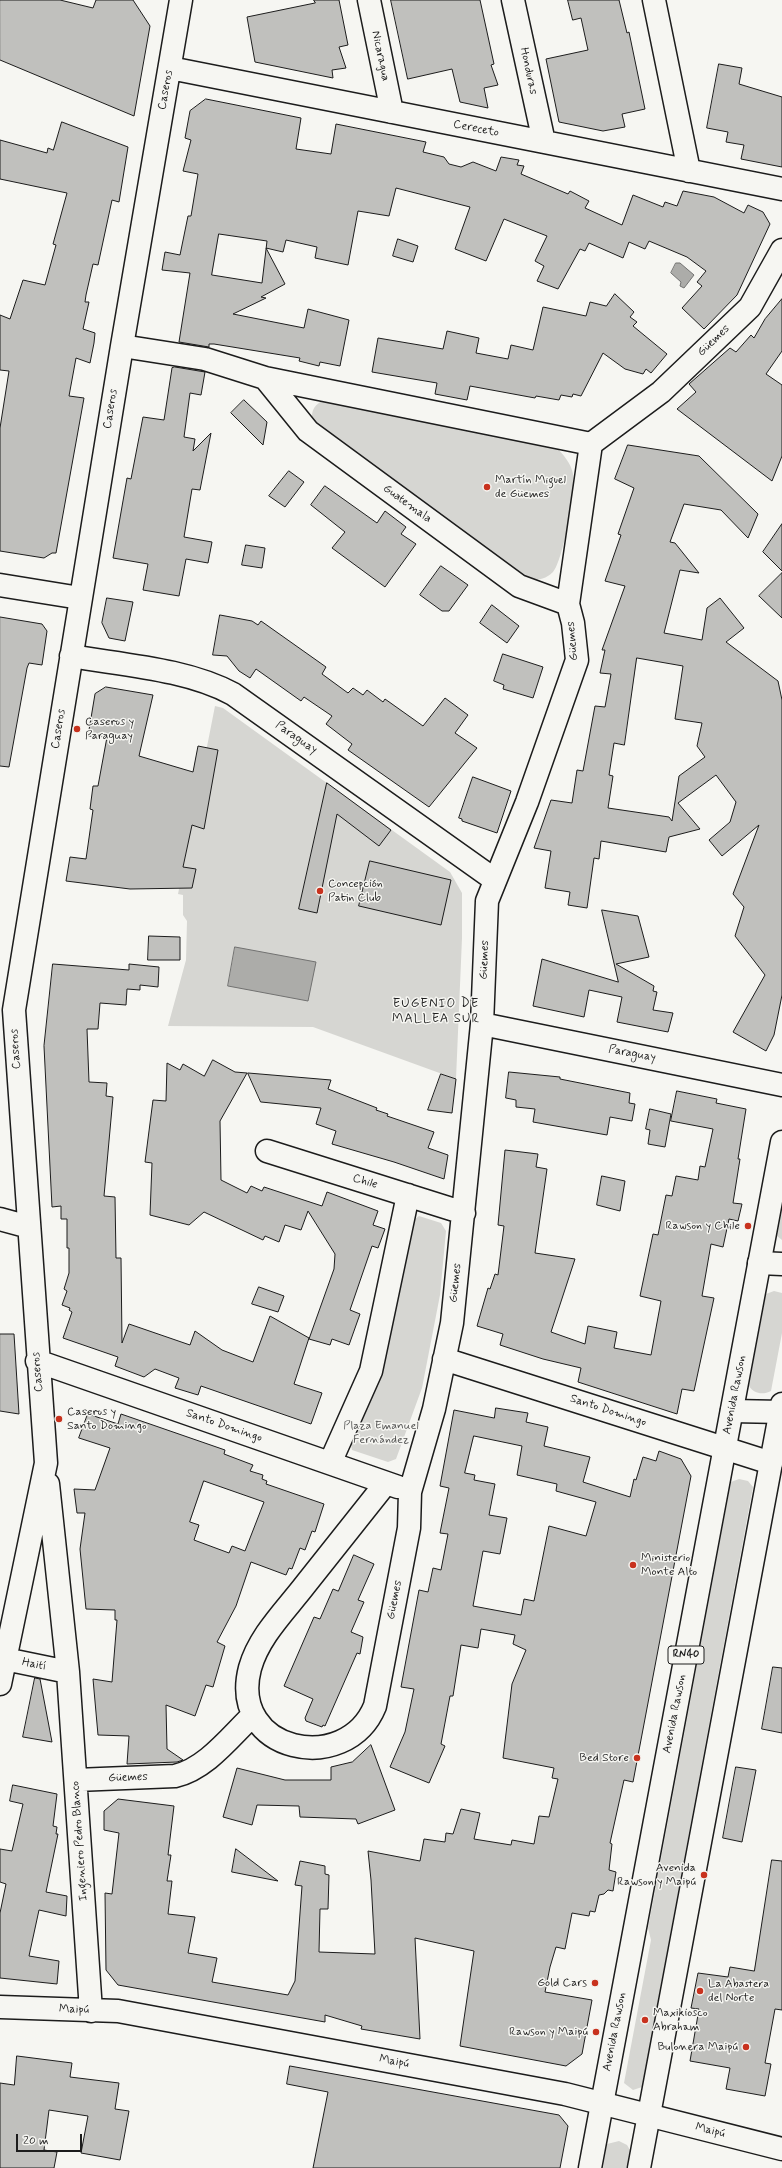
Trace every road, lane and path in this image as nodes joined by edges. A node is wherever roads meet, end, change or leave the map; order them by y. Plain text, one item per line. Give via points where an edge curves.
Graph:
1 (181, 0) edge
2 (369, 0) edge
3 (513, 0) edge
4 (654, 0) edge
5 (170, 68) junction
6 (392, 112) junction
7 (544, 142) junction
8 (689, 171) junction
9 (782, 189) edge
10 (782, 250) edge
11 (122, 346) junction
12 (265, 378) junction
13 (591, 444) junction
14 (0, 585) edge
15 (80, 598) junction
16 (568, 604) junction
17 (71, 656) junction
18 (495, 880) junction
19 (482, 1024) junction
20 (782, 1085) edge
21 (782, 1142) edge
22 (267, 1151) dead end
23 (408, 1195) junction
24 (464, 1213) junction
25 (0, 1219) edge
26 (29, 1227) junction
27 (759, 1263) junction
28 (782, 1264) edge
29 (444, 1359) junction
30 (37, 1361) junction
31 (781, 1409) edge
32 (732, 1411) junction
33 (725, 1448) junction
34 (46, 1463) junction
35 (330, 1463) junction
36 (771, 1463) junction
37 (386, 1483) junction
38 (410, 1492) junction
39 (3, 1659) edge
40 (68, 1672) junction
41 (0, 1684) edge
42 (253, 1715) junction
43 (76, 1780) junction
44 (0, 2007) edge
45 (91, 2011) junction
46 (602, 2104) junction
47 (649, 2116) junction
48 (782, 2149) edge
49 (590, 2168) edge
50 (640, 2168) edge

1 - 5 street, Caseros
2 - 6 street, Nicaragua
3 - 7 street, Honduras
4 - 8 street
5 - 6 street, Cereceto
5 - 11 street, Caseros
6 - 7 street, Cereceto
7 - 8 street, Cereceto
8 - 9 street, Cereceto
10 - 13 street, Güemes via 750,307 661,392
11 - 12 street via 205,359
11 - 15 street, Caseros
12 - 13 street
12 - 16 street, Guatemala via 308,431 519,586
13 - 16 street, Güemes
14 - 15 street
15 - 17 street, Caseros
16 - 18 street, Güemes via 577,660 527,802
17 - 18 street, Paraguay via 195,677 221,687
17 - 26 street, Caseros via 14,1010
18 - 19 street, Güemes via 487,901
19 - 20 street, Paraguay
19 - 24 street, Güemes
21 - 27 street, Avenida Rawson / RN40
22 - 23 street, Chile
23 - 24 street, Chile
23 - 35 street via 371,1371
24 - 29 street, Güemes via 452,1323
25 - 26 street
26 - 30 street, Caseros
27 - 28 street
27 - 32 street, Avenida Rawson / RN40
29 - 33 street, Santo Domingo
29 - 38 street, Güemes via 434,1409
30 - 34 street, Caseros
30 - 35 street, Santo Domingo
31 - 32 street
31 - 36 street
32 - 33 street, Avenida Rawson / RN40
33 - 36 street, Santo Domingo
33 - 46 street, Avenida Rawson / RN40
34 - 39 street, Caseros
34 - 40 street, Caseros
35 - 37 street, Santo Domingo
36 - 47 street
37 - 38 street, Santo Domingo
37 - 42 street, Güemes via 260,1643 251,1666 247,1687 248,1704
38 - 42 street, Güemes via 409,1528 375,1706 362,1727 355,1734 335,1743 313,1749 301,1748 273,1735
39 - 40 street, Haití
39 - 41 street, Caseros
40 - 43 street, Ingeniero Pedro Blanco
42 - 43 street, Güemes via 205,1761 184,1774
43 - 45 street, Ingeniero Pedro Blanco
44 - 45 street, Maipú
45 - 46 street, Maipú via 126,2013 557,2092
46 - 47 street, Maipú
46 - 49 street, Avenida Rawson / RN40
47 - 48 street, Maipú
47 - 50 street

